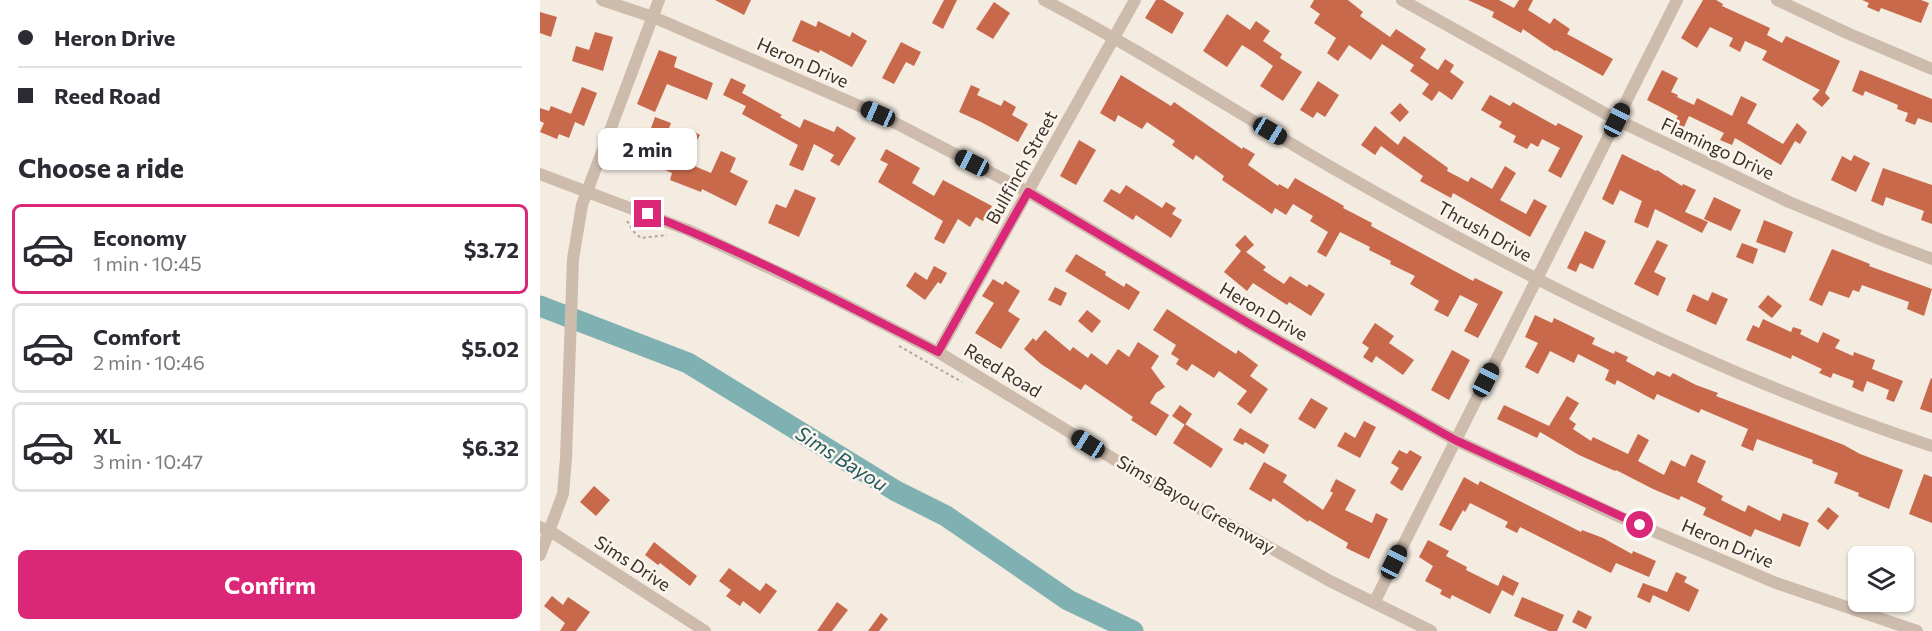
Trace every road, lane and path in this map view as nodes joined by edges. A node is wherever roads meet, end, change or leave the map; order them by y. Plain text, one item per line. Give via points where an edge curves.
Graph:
1 (602, 0) edge
2 (659, 0) edge
3 (1044, 0) edge
4 (1135, 0) edge
5 (1402, 0) edge
6 (1677, 0) edge
7 (1777, 0) edge
8 (653, 17) junction
9 (1114, 37) junction
10 (1932, 69) edge
11 (1617, 120) junction
12 (540, 174) edge
13 (588, 191) junction
14 (1028, 192) junction
15 (626, 218) dead end
16 (672, 235) dead end
17 (1932, 259) edge
18 (1537, 280) junction
19 (893, 343) dead end
20 (938, 352) junction
21 (965, 384) dead end
22 (1455, 440) junction
23 (1932, 446) edge
24 (545, 529) edge
25 (540, 555) edge
26 (1374, 603) junction
27 (705, 631) edge
28 (1431, 631) edge
29 (1917, 631) edge

1 - 8 street, Heron Drive
2 - 8 street
3 - 9 street, Thrush Drive
4 - 9 street, Bullfinch Street
5 - 11 street, Flamingo Drive
6 - 11 street
7 - 10 street
8 - 13 street
8 - 14 street, Heron Drive via 878,114
9 - 14 street, Bullfinch Street
9 - 18 street, Thrush Drive via 1329,166
11 - 17 street, Flamingo Drive via 1789,202
11 - 18 street
12 - 13 street, Reed Road
13 - 20 street, Reed Road via 688,230
13 - 24 street via 573,259 563,494
14 - 20 street, Bullfinch Street
14 - 22 street, Heron Drive
15 - 16 path via 641,238
18 - 22 street
18 - 23 street, Thrush Drive via 1779,390
19 - 21 path
20 - 26 street, Reed Road via 1145,478
22 - 26 street
22 - 29 street, Heron Drive via 1620,517 1766,578
24 - 25 street
24 - 27 street, Sims Drive
26 - 28 street, Reed Road

